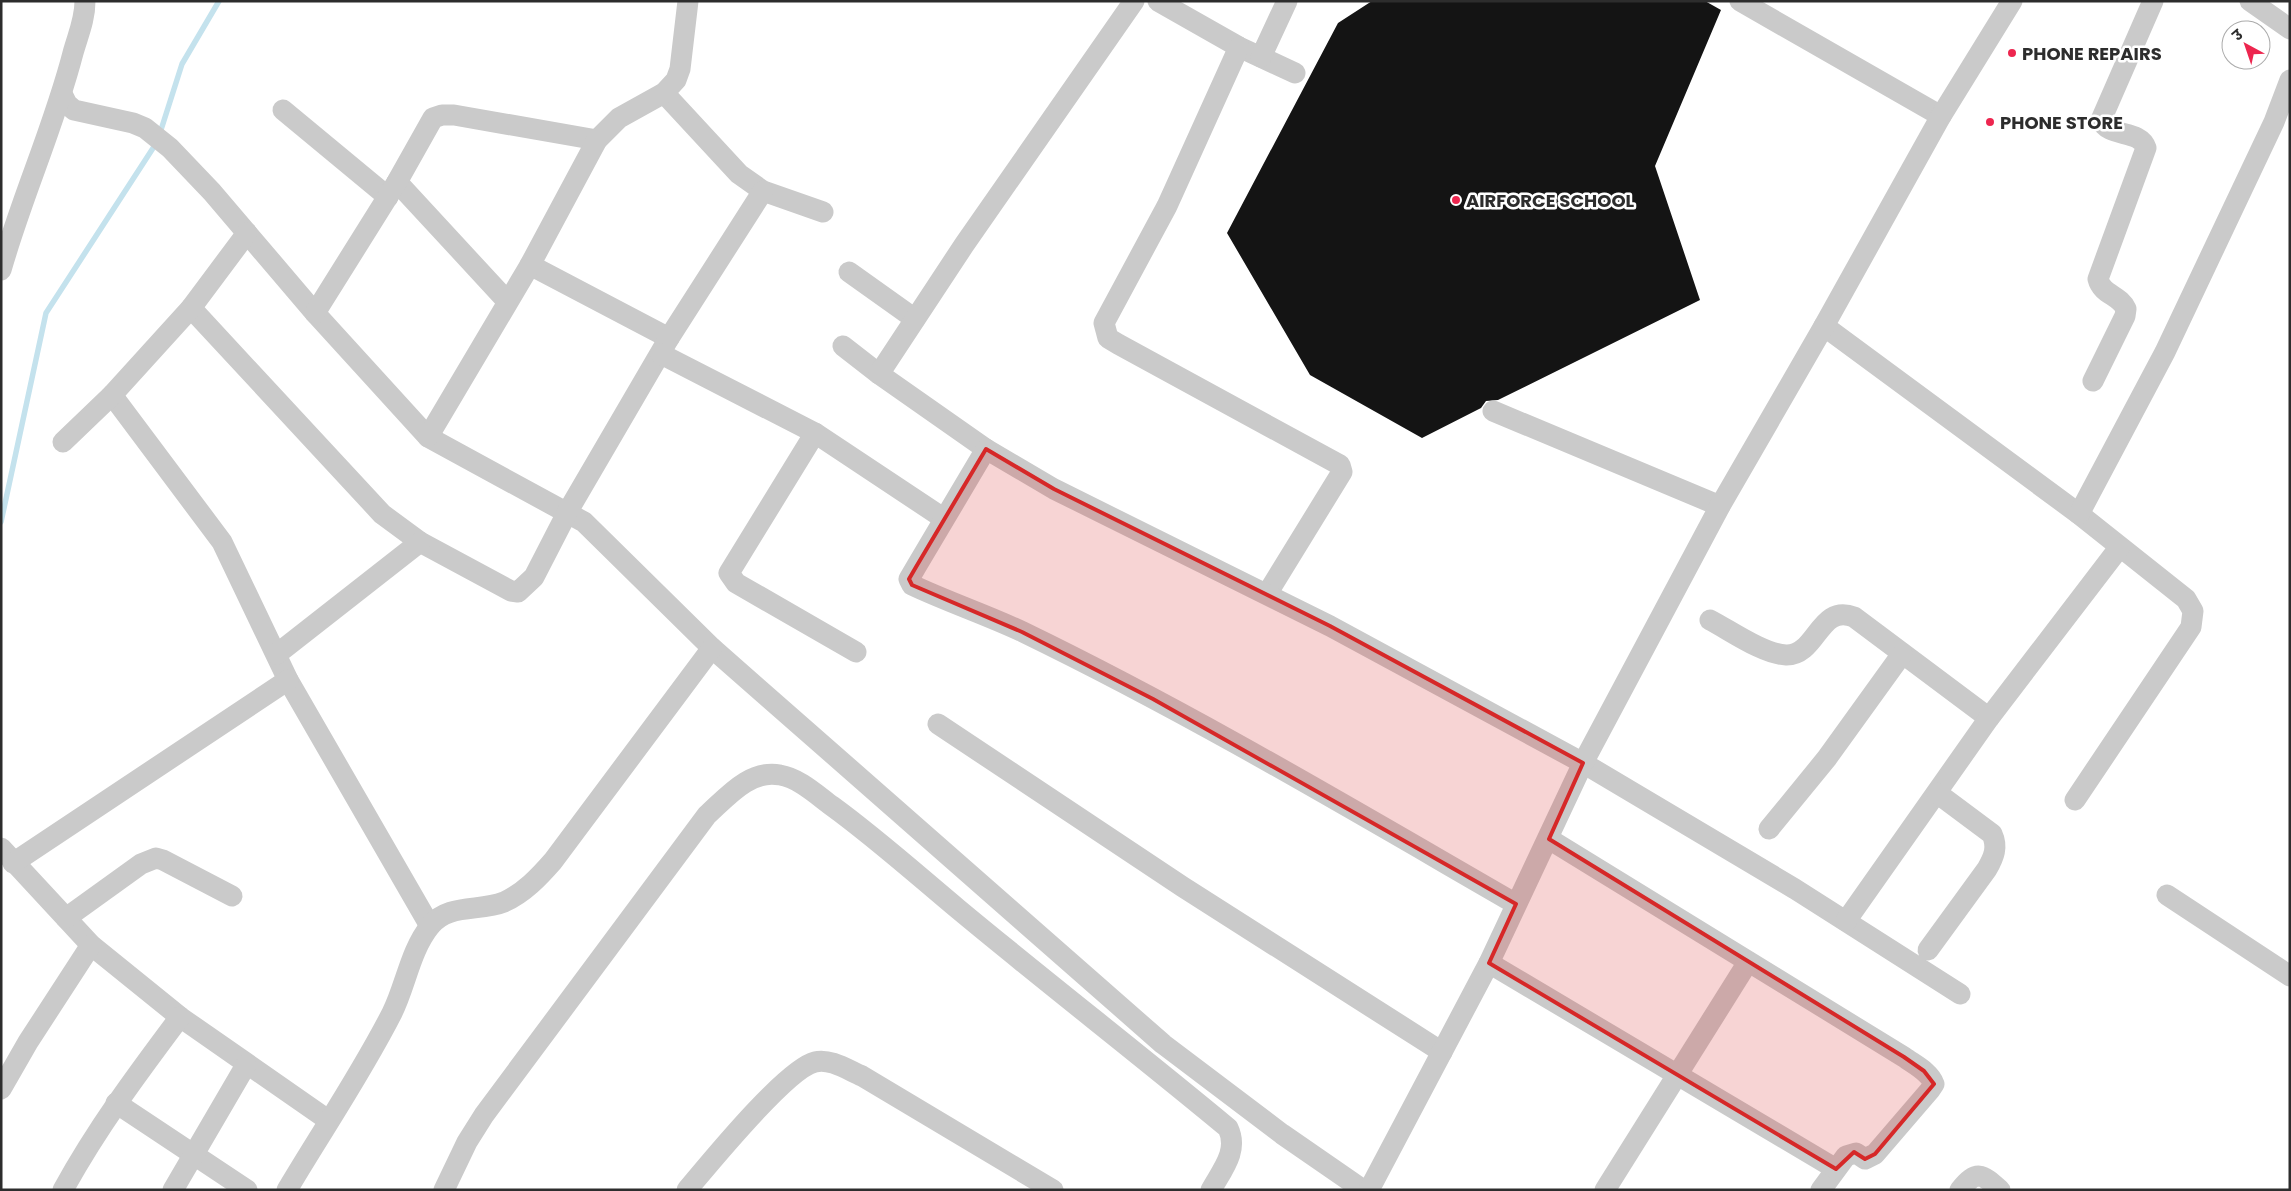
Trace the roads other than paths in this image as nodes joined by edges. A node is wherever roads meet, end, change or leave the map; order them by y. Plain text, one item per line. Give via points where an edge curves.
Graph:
1 (85, 1) edge
2 (688, 1) edge
3 (1134, 1) edge
4 (1158, 1) edge
5 (1286, 1) edge
6 (1740, 1) edge
7 (2012, 1) edge
8 (2153, 1) edge
9 (2250, 1) edge
10 (2290, 29) edge
11 (1239, 47) junction
12 (1261, 57) junction
13 (1295, 73) dead end
14 (2290, 80) edge
15 (664, 93) junction
16 (62, 94) junction
17 (283, 110) dead end
18 (1941, 116) junction
19 (598, 140) junction
20 (392, 190) junction
21 (763, 191) junction
22 (823, 212) dead end
23 (247, 233) junction
24 (530, 265) junction
25 (1, 270) edge
26 (849, 272) dead end
27 (507, 301) junction
28 (191, 308) junction
29 (315, 313) junction
30 (915, 319) junction
31 (1824, 326) junction
32 (665, 346) junction
33 (843, 346) dead end
34 (878, 374) junction
35 (2093, 381) dead end
36 (112, 395) junction
37 (1494, 411) dead end
38 (815, 433) junction
39 (428, 437) junction
40 (63, 442) dead end
41 (986, 449) junction
42 (1720, 506) junction
43 (568, 511) junction
44 (2079, 514) junction
45 (943, 518) junction
46 (420, 542) junction
47 (2119, 548) junction
48 (1267, 594) junction
49 (1710, 620) dead end
50 (712, 648) junction
51 (856, 652) dead end
52 (277, 654) junction
53 (1902, 654) junction
54 (288, 680) junction
55 (1989, 718) junction
56 (938, 724) dead end
57 (1583, 763) junction
58 (1937, 793) junction
59 (2075, 800) dead end
60 (1769, 829) dead end
61 (1549, 839) junction
62 (7, 855) edge
63 (2167, 895) dead end
64 (232, 896) dead end
65 (1516, 904) junction
66 (66, 918) junction
67 (1846, 921) junction
68 (430, 926) junction
69 (91, 945) junction
70 (1928, 950) dead end
71 (1489, 962) junction
72 (1748, 962) junction
73 (2290, 976) edge
74 (1960, 994) dead end
75 (180, 1017) junction
76 (1442, 1052) junction
77 (246, 1065) junction
78 (1677, 1075) junction
79 (1, 1089) edge
80 (116, 1104) junction
81 (328, 1120) junction
82 (192, 1155) junction
83 (1836, 1169) junction
84 (63, 1190) edge
85 (173, 1190) edge
86 (247, 1190) edge
87 (287, 1190) edge
88 (444, 1190) edge
89 (687, 1190) edge
90 (1053, 1190) edge
91 (1211, 1190) edge
92 (1363, 1190) edge
93 (1369, 1190) edge
94 (1605, 1190) edge
95 (1820, 1190) edge
96 (1960, 1190) edge
97 (2000, 1190) edge

1 - 16 street
2 - 15 street via 680,69 676,80
3 - 30 street
4 - 11 street
5 - 12 street
6 - 18 street
7 - 18 street
8 - 35 street via 2101,120 2107,129 2139,139 2146,148 2098,279 2104,290 2119,299 2126,310
9 - 10 street
11 - 12 street
11 - 48 street via 1167,206 1104,324 1108,338 1118,344 1340,465 1342,472
12 - 13 street
14 - 44 street via 2274,122 2165,352
15 - 19 street via 619,118
15 - 21 street via 739,174
16 - 23 street via 74,110 145,128 170,148
16 - 25 street via 24,195
17 - 20 street
18 - 31 street
19 - 20 street via 454,114 442,115 433,118 428,125
19 - 24 street
20 - 27 street
20 - 29 street
21 - 22 street
21 - 32 street
23 - 28 street
23 - 29 street
24 - 27 street
24 - 32 street
26 - 30 street
27 - 39 street
28 - 36 street
28 - 46 street via 367,500
29 - 39 street
30 - 34 street
31 - 42 street
31 - 44 street
32 - 38 street
32 - 43 street
33 - 34 street
34 - 41 street
36 - 40 street
36 - 52 street via 222,542
37 - 42 street
38 - 45 street
38 - 51 street via 730,573 736,584
39 - 43 street
41 - 45 street
41 - 48 street via 1054,489
42 - 57 street
43 - 46 street via 534,577 518,592 510,591
43 - 50 street via 620,555
44 - 47 street
45 - 65 street via 909,579 912,585 1022,632 1153,699 1276,765
46 - 52 street
47 - 55 street
47 - 59 street via 2186,599 2193,611 2191,626
48 - 57 street
49 - 53 street via 1770,652 1787,655 1802,650 1826,622 1845,613 1854,616
50 - 68 street via 537,879 502,902 442,915
50 - 92 street via 1163,1044 1282,1134
52 - 54 street
53 - 55 street
53 - 60 street via 1827,758
54 - 62 street
54 - 68 street
55 - 58 street
56 - 76 street via 1183,887
57 - 61 street
57 - 67 street
58 - 67 street
58 - 70 street via 1992,834 1995,846 1987,869
61 - 65 street
61 - 72 street
62 - 66 street
63 - 73 street
64 - 66 street via 156,858 130,870
65 - 71 street
66 - 69 street
67 - 74 street
68 - 81 street via 418,944 393,1011 356,1078
69 - 75 street
69 - 79 street
71 - 76 street
71 - 78 street
72 - 78 street
72 - 83 street via 1904,1057 1933,1080 1930,1090 1875,1154 1865,1159 1851,1153
75 - 77 street
75 - 80 street
76 - 93 street
77 - 81 street
77 - 82 street
78 - 83 street
78 - 94 street
80 - 82 street
80 - 84 street
81 - 87 street
82 - 85 street
82 - 86 street
83 - 95 street
88 - 91 street via 466,1142 484,1115 707,815 750,780 763,775 781,775 809,789 877,839 958,909 1228,1128 1232,1138 1229,1159
89 - 90 street via 756,1111 791,1078 816,1062 831,1063 862,1076
96 - 97 street via 1970,1178 1978,1175

